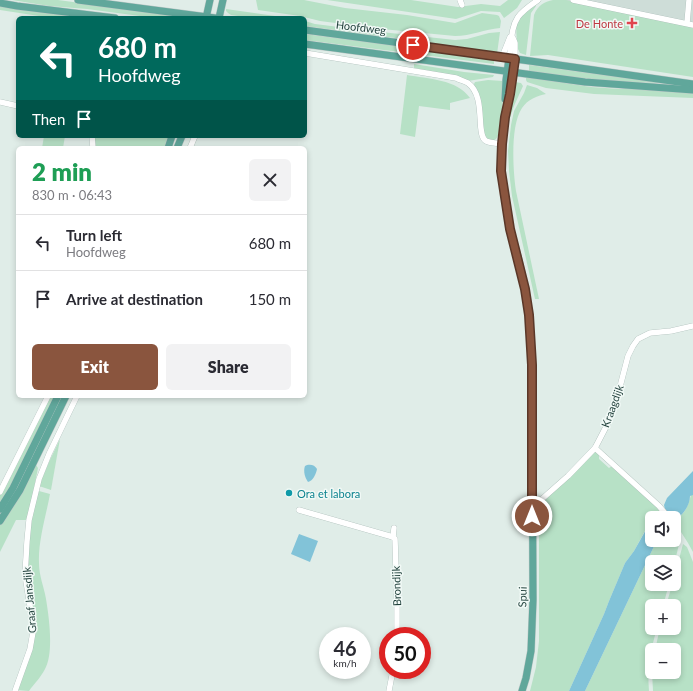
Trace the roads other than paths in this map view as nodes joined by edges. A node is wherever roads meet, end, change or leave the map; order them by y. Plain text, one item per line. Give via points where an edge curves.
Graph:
1 (78, 0) edge
2 (210, 0) edge
3 (223, 0) edge
4 (532, 0) edge
5 (538, 0) edge
6 (573, 0) edge
7 (689, 0) edge
8 (0, 2) edge
9 (528, 8) junction
10 (101, 16) edge
11 (198, 16) edge
12 (206, 16) edge
13 (219, 16) edge
14 (690, 24) edge
15 (307, 30) edge
16 (512, 34) junction
17 (307, 44) edge
18 (307, 54) edge
19 (509, 58) junction
20 (510, 72) junction
21 (693, 84) edge
22 (693, 90) edge
23 (0, 102) edge
24 (16, 106) edge
25 (502, 144) junction
26 (693, 326) edge
27 (47, 398) edge
28 (57, 398) edge
29 (65, 398) edge
30 (76, 398) edge
31 (595, 448) junction
32 (0, 492) edge
33 (532, 502) junction
34 (0, 509) edge
35 (299, 510) dead end
36 (664, 511) edge
37 (0, 521) edge
38 (394, 528) dead end
39 (393, 537) junction
40 (397, 627) edge
41 (391, 679) edge
42 (15, 691) edge
43 (388, 691) edge
44 (522, 691) edge

1 - 11 main road
2 - 12 main road
3 - 13 main road
4 - 9 street
5 - 9 street
6 - 14 street
7 - 14 street
8 - 10 main road
9 - 16 street via 517,19
15 - 19 main road, Hoofdweg
16 - 19 street via 509,38
16 - 19 street via 515,43
17 - 20 main road
18 - 25 street via 456,78 467,83 477,95 482,136 486,141
19 - 20 main road
19 - 21 main road, Hoofdweg
20 - 22 main road via 585,82
20 - 25 main road, Spui via 506,80
23 - 24 street
25 - 33 main road, Spui via 501,171 510,229 529,315 532,365
26 - 31 street, Kraagdijk via 650,333 638,339 628,356 616,402
27 - 32 street
28 - 34 main road
29 - 37 main road via 20,490
30 - 42 street, Graaf Jansdijk via 39,479 29,520 25,575 33,632 30,649
31 - 33 street, Kraagdijk via 542,499
31 - 36 street
33 - 44 main road, Spui via 531,651
35 - 39 street
38 - 39 street, Brondijk
39 - 40 street, Brondijk
41 - 43 street

